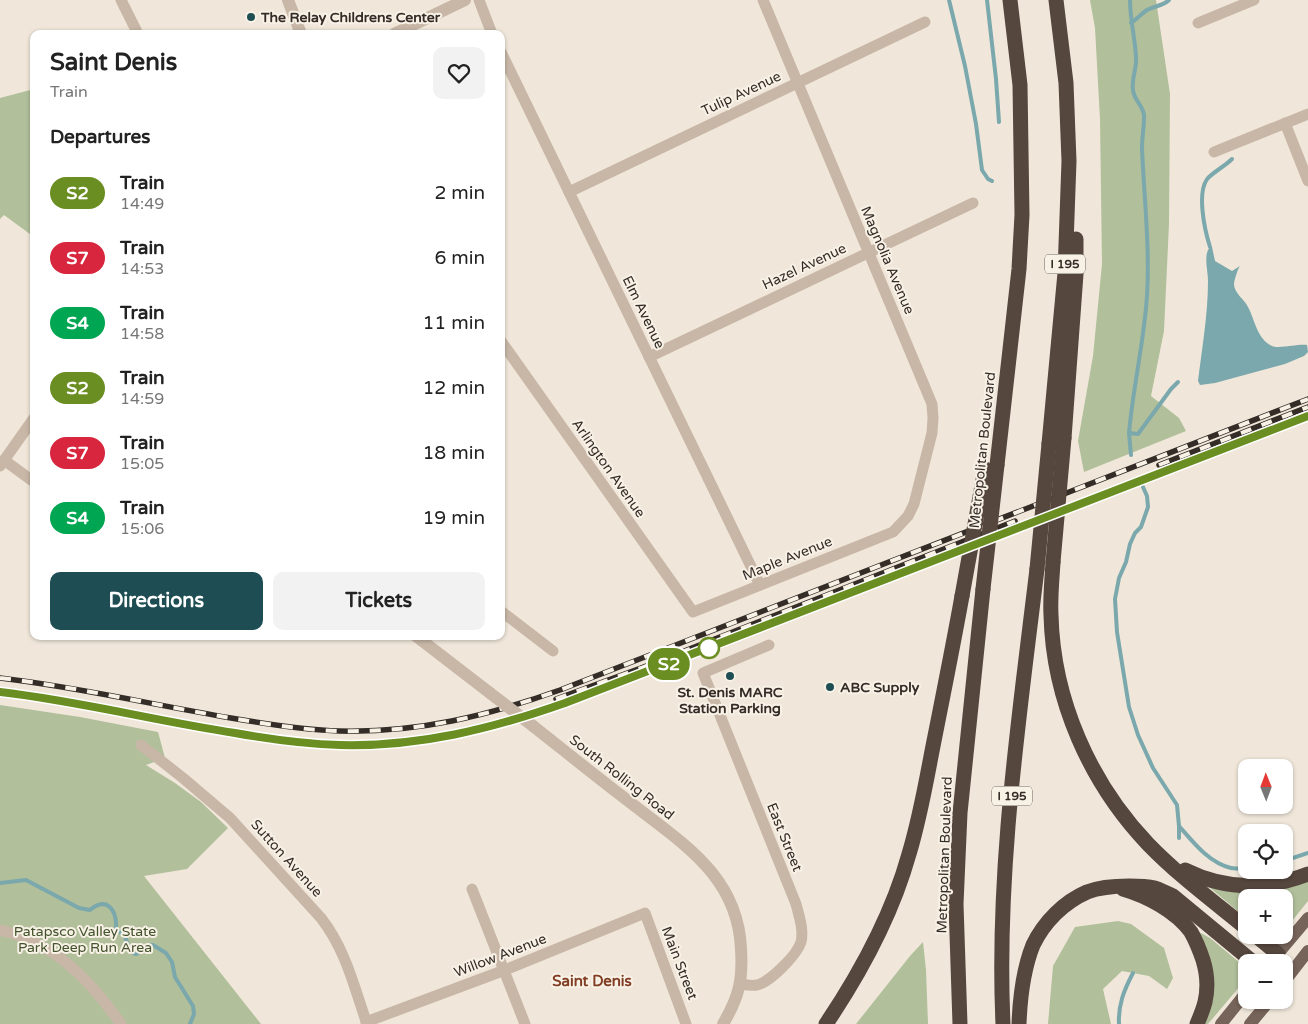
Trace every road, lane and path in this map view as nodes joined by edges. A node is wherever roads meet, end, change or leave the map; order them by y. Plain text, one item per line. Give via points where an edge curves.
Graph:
1 (121, 0) edge
2 (288, 0) edge
3 (465, 0) edge
4 (479, 0) edge
5 (763, 0) edge
6 (1010, 0) edge
7 (1056, 0) edge
8 (1254, 0) edge
9 (925, 22) dead end
10 (1198, 23) dead end
11 (136, 30) edge
12 (299, 30) edge
13 (402, 30) edge
14 (490, 30) edge
15 (505, 60) edge
16 (798, 83) junction
17 (1066, 83) junction
18 (1308, 114) edge
19 (1285, 123) junction
20 (1214, 152) dead end
21 (1306, 168) edge
22 (1308, 181) edge
23 (569, 192) junction
24 (973, 203) dead end
25 (869, 252) junction
26 (505, 347) edge
27 (649, 357) junction
28 (30, 424) edge
29 (2, 463) edge
30 (991, 467) junction
31 (30, 480) edge
32 (893, 532) joint
33 (760, 586) junction
34 (693, 612) joint
35 (505, 614) edge
36 (421, 640) edge
37 (769, 645) dead end
38 (553, 651) dead end
39 (141, 745) dead end
40 (1164, 860) junction
41 (1308, 874) edge
42 (1112, 886) junction
43 (472, 889) dead end
44 (644, 913) joint
45 (1308, 918) edge
46 (1238, 921) edge
47 (0, 930) edge
48 (1262, 944) edge
49 (1308, 951) edge
50 (1243, 954) edge
51 (1271, 954) edge
52 (1277, 954) edge
53 (1294, 969) edge
54 (505, 970) junction
55 (741, 984) junction
56 (1238, 1003) edge
57 (1262, 1009) edge
58 (367, 1023) edge
59 (120, 1024) edge
60 (525, 1024) edge
61 (686, 1024) edge
62 (723, 1024) edge
63 (826, 1024) edge
64 (960, 1024) edge
65 (1004, 1024) edge
66 (1019, 1024) edge
67 (1197, 1024) edge
68 (1221, 1024) edge
69 (1250, 1024) edge

1 - 11 street
2 - 12 street
3 - 13 street
4 - 14 street
5 - 16 street, Magnolia Avenue
6 - 30 highway, Metropolitan Boulevard via 1020,85 1022,197 1012,325
7 - 17 highway, I 195
8 - 10 street
9 - 16 street, Tulip Avenue
15 - 23 street, Elm Avenue
16 - 23 street, Tulip Avenue
16 - 25 street, Magnolia Avenue
17 - 40 highway, bridge via 1073,160 1076,274 1053,562 1053,640 1065,700 1090,763 1110,798
17 - 65 highway, I 195, bridge via 1068,216 1058,360 1010,812 1004,902
18 - 19 street
19 - 20 street
19 - 21 street
21 - 22 street
23 - 27 street, Elm Avenue
24 - 25 street, Hazel Avenue
25 - 27 street, Hazel Avenue
25 - 32 street, Magnolia Avenue via 932,404 932,433 914,504
26 - 34 street, Arlington Avenue
27 - 33 street, Elm Avenue
28 - 29 street
29 - 31 street
30 - 63 highway, bridge via 909,855 864,962
30 - 64 highway, Metropolitan Boulevard, bridge via 984,589 960,813 956,904
32 - 33 street, Maple Avenue
33 - 34 street, Maple Avenue
35 - 38 street
36 - 55 street, South Rolling Road, bridge via 703,862 716,877 736,912 741,935
37 - 55 street, East Street via 703,673 796,904 801,925 801,943 777,973 757,985
39 - 58 street, Sutton Avenue via 230,818 321,918 341,949
40 - 41 highway via 1199,877 1243,887 1287,882
40 - 46 highway
42 - 50 highway via 1158,888 1173,896
42 - 66 highway via 1088,892 1071,902 1044,927 1026,966
42 - 67 highway via 1153,901 1191,932 1207,984
43 - 54 street
44 - 54 street, Willow Avenue
44 - 61 street, Main Street
45 - 52 main road
47 - 59 street via 15,933 59,957 85,978
48 - 51 highway
49 - 53 main road
54 - 58 street, Willow Avenue
54 - 60 street
55 - 62 street
56 - 68 main road
57 - 69 main road

